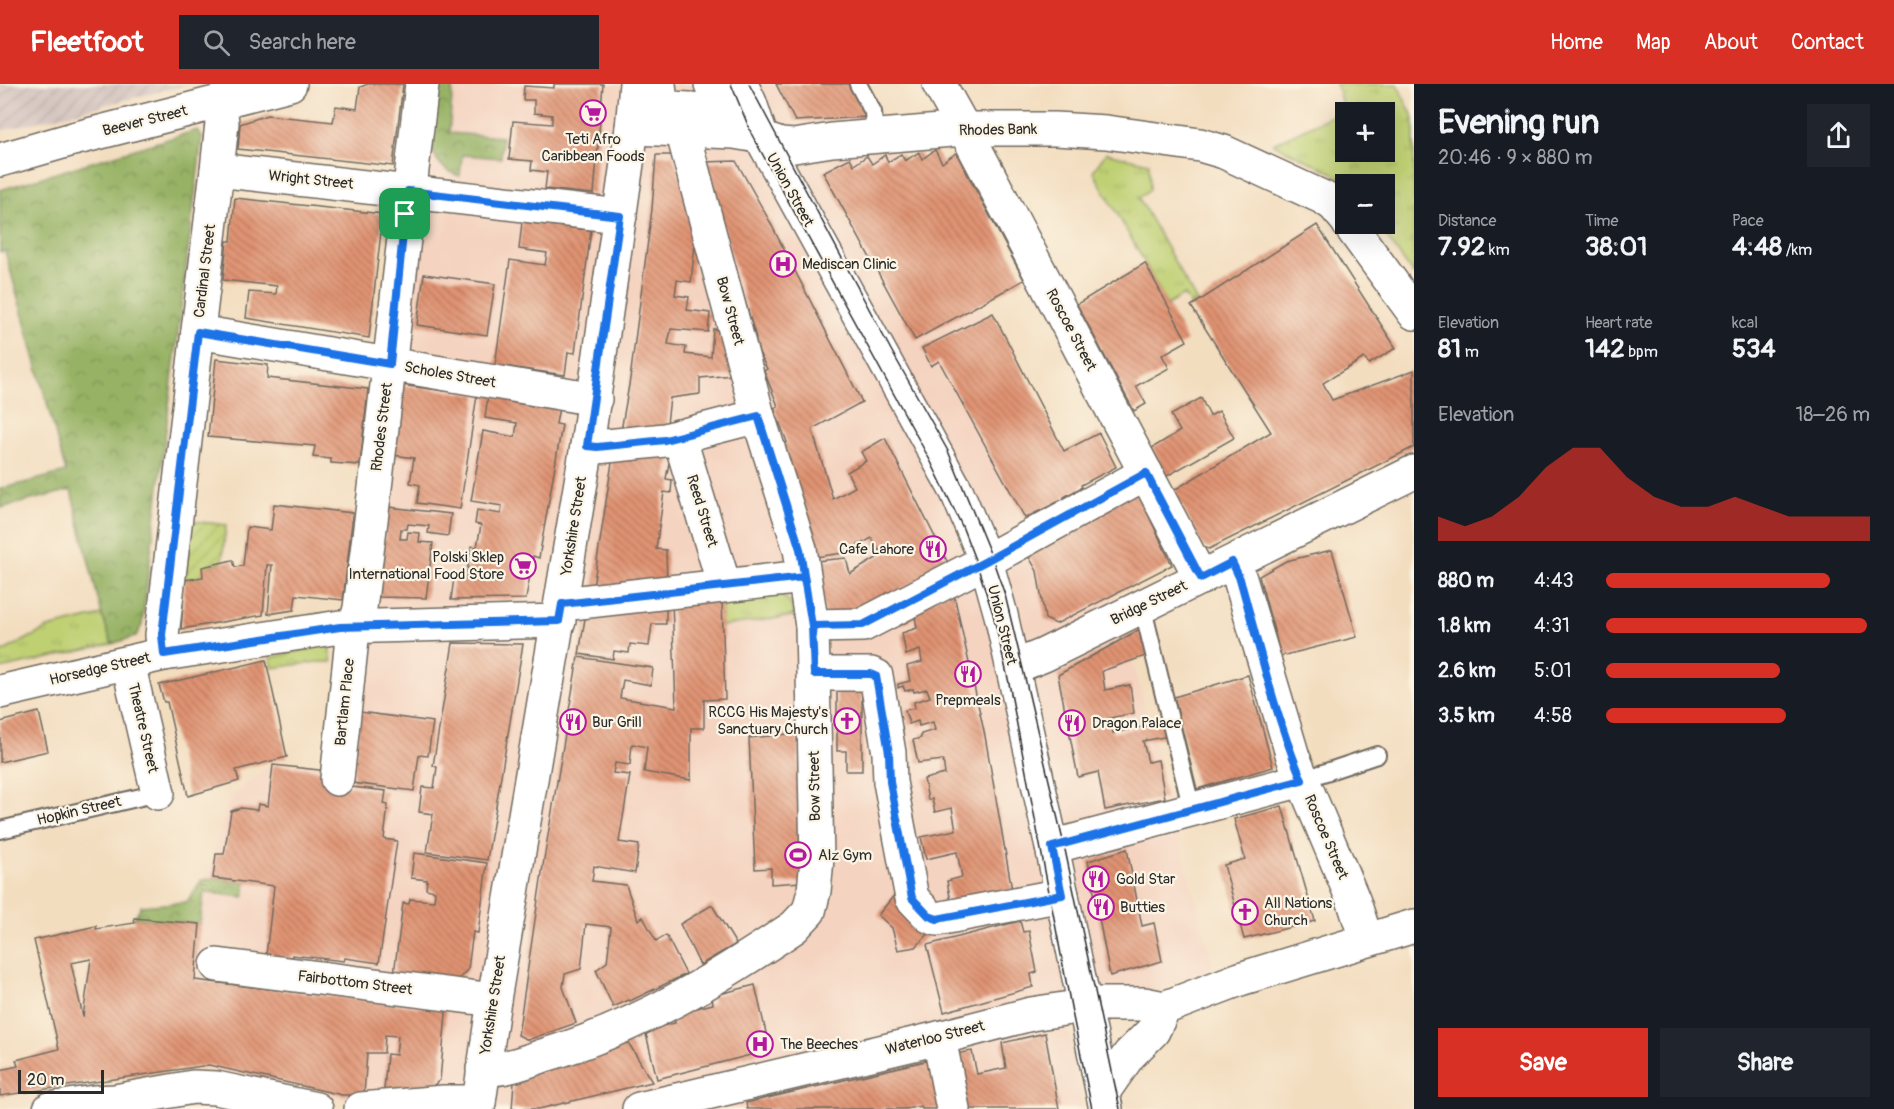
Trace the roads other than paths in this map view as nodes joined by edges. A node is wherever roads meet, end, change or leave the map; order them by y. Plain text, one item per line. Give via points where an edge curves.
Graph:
1 (290, 84) edge
2 (422, 84) edge
3 (636, 84) edge
4 (659, 84) edge
5 (711, 84) edge
6 (741, 84) edge
7 (858, 84) edge
8 (939, 84) edge
9 (220, 103) junction
10 (633, 128) junction
11 (964, 129) junction
12 (682, 130) junction
13 (875, 137) junction
14 (762, 139) junction
15 (0, 160) edge
16 (217, 170) junction
17 (408, 191) junction
18 (1335, 206) edge
19 (620, 216) junction
20 (1356, 234) edge
21 (1414, 313) edge
22 (198, 332) junction
23 (390, 364) junction
24 (595, 399) junction
25 (758, 416) junction
26 (679, 436) junction
27 (587, 446) junction
28 (1414, 472) edge
29 (1146, 473) junction
30 (986, 561) junction
31 (1232, 562) junction
32 (804, 577) junction
33 (1201, 578) junction
34 (724, 585) junction
35 (1142, 605) junction
36 (560, 612) junction
37 (356, 626) junction
38 (812, 626) junction
39 (164, 654) junction
40 (128, 663) junction
41 (1012, 668) junction
42 (814, 674) junction
43 (0, 692) edge
44 (1377, 755) dead end
45 (337, 779) dead end
46 (1302, 780) junction
47 (158, 793) joint
48 (1192, 810) junction
49 (0, 830) edge
50 (1052, 847) junction
51 (1062, 895) junction
52 (1413, 930) edge
53 (1366, 939) junction
54 (217, 965) dead end
55 (494, 999) junction
56 (1084, 1005) junction
57 (1164, 1008) junction
58 (939, 1038) junction
59 (483, 1069) junction
60 (230, 1100) edge
61 (1104, 1101) edge
62 (478, 1105) edge
63 (50, 1109) edge
64 (315, 1109) edge
65 (361, 1109) edge
66 (639, 1109) edge
67 (953, 1109) edge

1 - 9 street, Beever Street
2 - 17 street, Rhodes Street
3 - 10 street, Yorkshire Street
4 - 5 street via 661,104 723,111
6 - 14 street, Union Street
7 - 13 lane via 873,112
8 - 11 street, Roscoe Street
9 - 15 street, Beever Street
9 - 16 street, Cardinal Street
10 - 12 street, Rhodes Bank
10 - 19 street, Yorkshire Street
11 - 13 street, Rhodes Bank
11 - 18 street, Rhodes Bank via 1106,132 1200,145 1314,193
11 - 29 street, Roscoe Street
12 - 14 street, Rhodes Bank via 734,132
12 - 25 street, Bow Street
13 - 14 street, Rhodes Bank via 794,146
14 - 30 street, Union Street via 957,492
16 - 17 street, Wright Street
16 - 22 street, Cardinal Street
17 - 19 street, Wright Street
17 - 23 street, Rhodes Street
19 - 24 street, Yorkshire Street
20 - 21 street
22 - 23 street, Scholes Street
22 - 39 street, Cardinal Street via 162,635
23 - 24 street, Scholes Street
23 - 37 street, Rhodes Street
24 - 27 street, Yorkshire Street
25 - 26 street
25 - 32 street, Bow Street via 800,549
26 - 27 street
26 - 34 street, Reed Street
27 - 36 street, Yorkshire Street
28 - 31 street, Bridge Street
29 - 30 street
29 - 33 street, Roscoe Street
30 - 38 street via 863,625
30 - 41 street, Union Street
31 - 33 street, Bridge Street
31 - 46 street, Roscoe Street
32 - 34 street, Horsedge Street
32 - 38 street, Bow Street
33 - 35 street, Bridge Street
34 - 36 street, Horsedge Street
35 - 41 street, Bridge Street
35 - 48 lane
36 - 37 street, Horsedge Street
36 - 55 street, Yorkshire Street
37 - 39 street, Horsedge Street
37 - 45 street, Bartlam Place
38 - 42 street, Bow Street
39 - 40 street, Horsedge Street
40 - 43 street, Horsedge Street
40 - 47 street, Theatre Street
41 - 50 street, Union Street
42 - 51 street via 876,676 890,782 912,898 929,916 937,919
42 - 59 street, Bow Street via 817,859 809,911 794,927 671,1004 583,1044 499,1070
44 - 46 lane
46 - 48 street
46 - 53 street, Roscoe Street
47 - 49 lane, Hopkin Street
48 - 50 street
50 - 51 street, Union Street
51 - 56 street, Union Street
52 - 53 street, Waterloo Street
53 - 57 street, Waterloo Street
54 - 55 street, Fairbottom Street
55 - 59 street, Yorkshire Street
56 - 57 street, Waterloo Street via 1127,1003
56 - 58 street, Waterloo Street via 1030,1014
56 - 61 street, Union Street
57 - 61 street via 1153,1031 1129,1055
58 - 66 street, Waterloo Street
58 - 67 street
59 - 62 street, Yorkshire Street
60 - 63 street via 216,1088 193,1087
60 - 64 street
62 - 65 street via 444,1102

